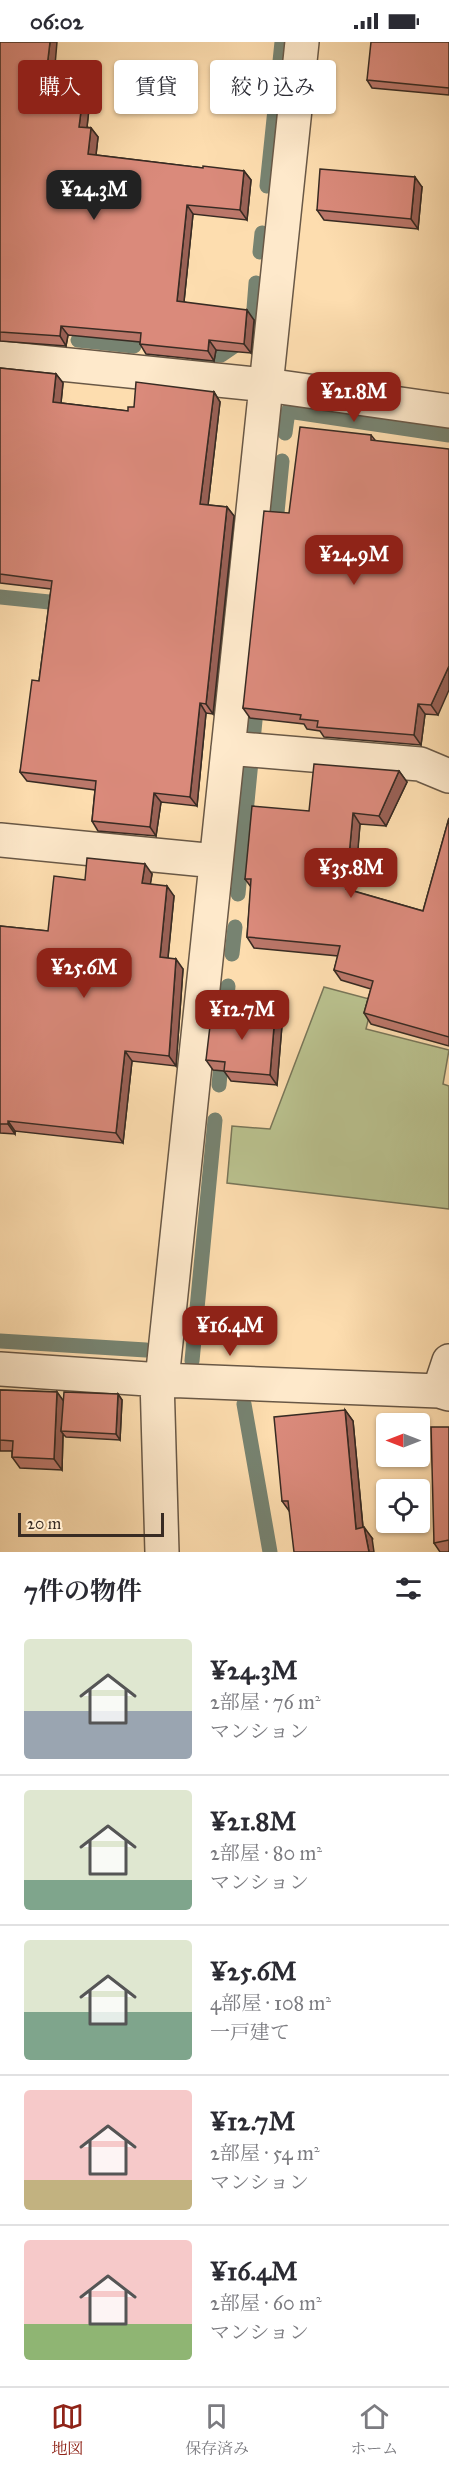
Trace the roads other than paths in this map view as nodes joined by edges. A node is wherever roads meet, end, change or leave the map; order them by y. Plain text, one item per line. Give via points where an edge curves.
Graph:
1 (302, 42) edge
2 (0, 358) edge
3 (266, 385) junction
4 (449, 411) edge
5 (243, 750) junction
6 (449, 776) edge
7 (0, 840) edge
8 (216, 861) junction
9 (0, 1369) edge
10 (159, 1380) junction
11 (446, 1382) edge
12 (162, 1552) edge

1 - 3 street
2 - 3 street
3 - 4 street
3 - 5 street
5 - 6 street via 420,764
5 - 8 street
7 - 8 street
8 - 10 street
9 - 10 street
10 - 11 street
10 - 12 street

